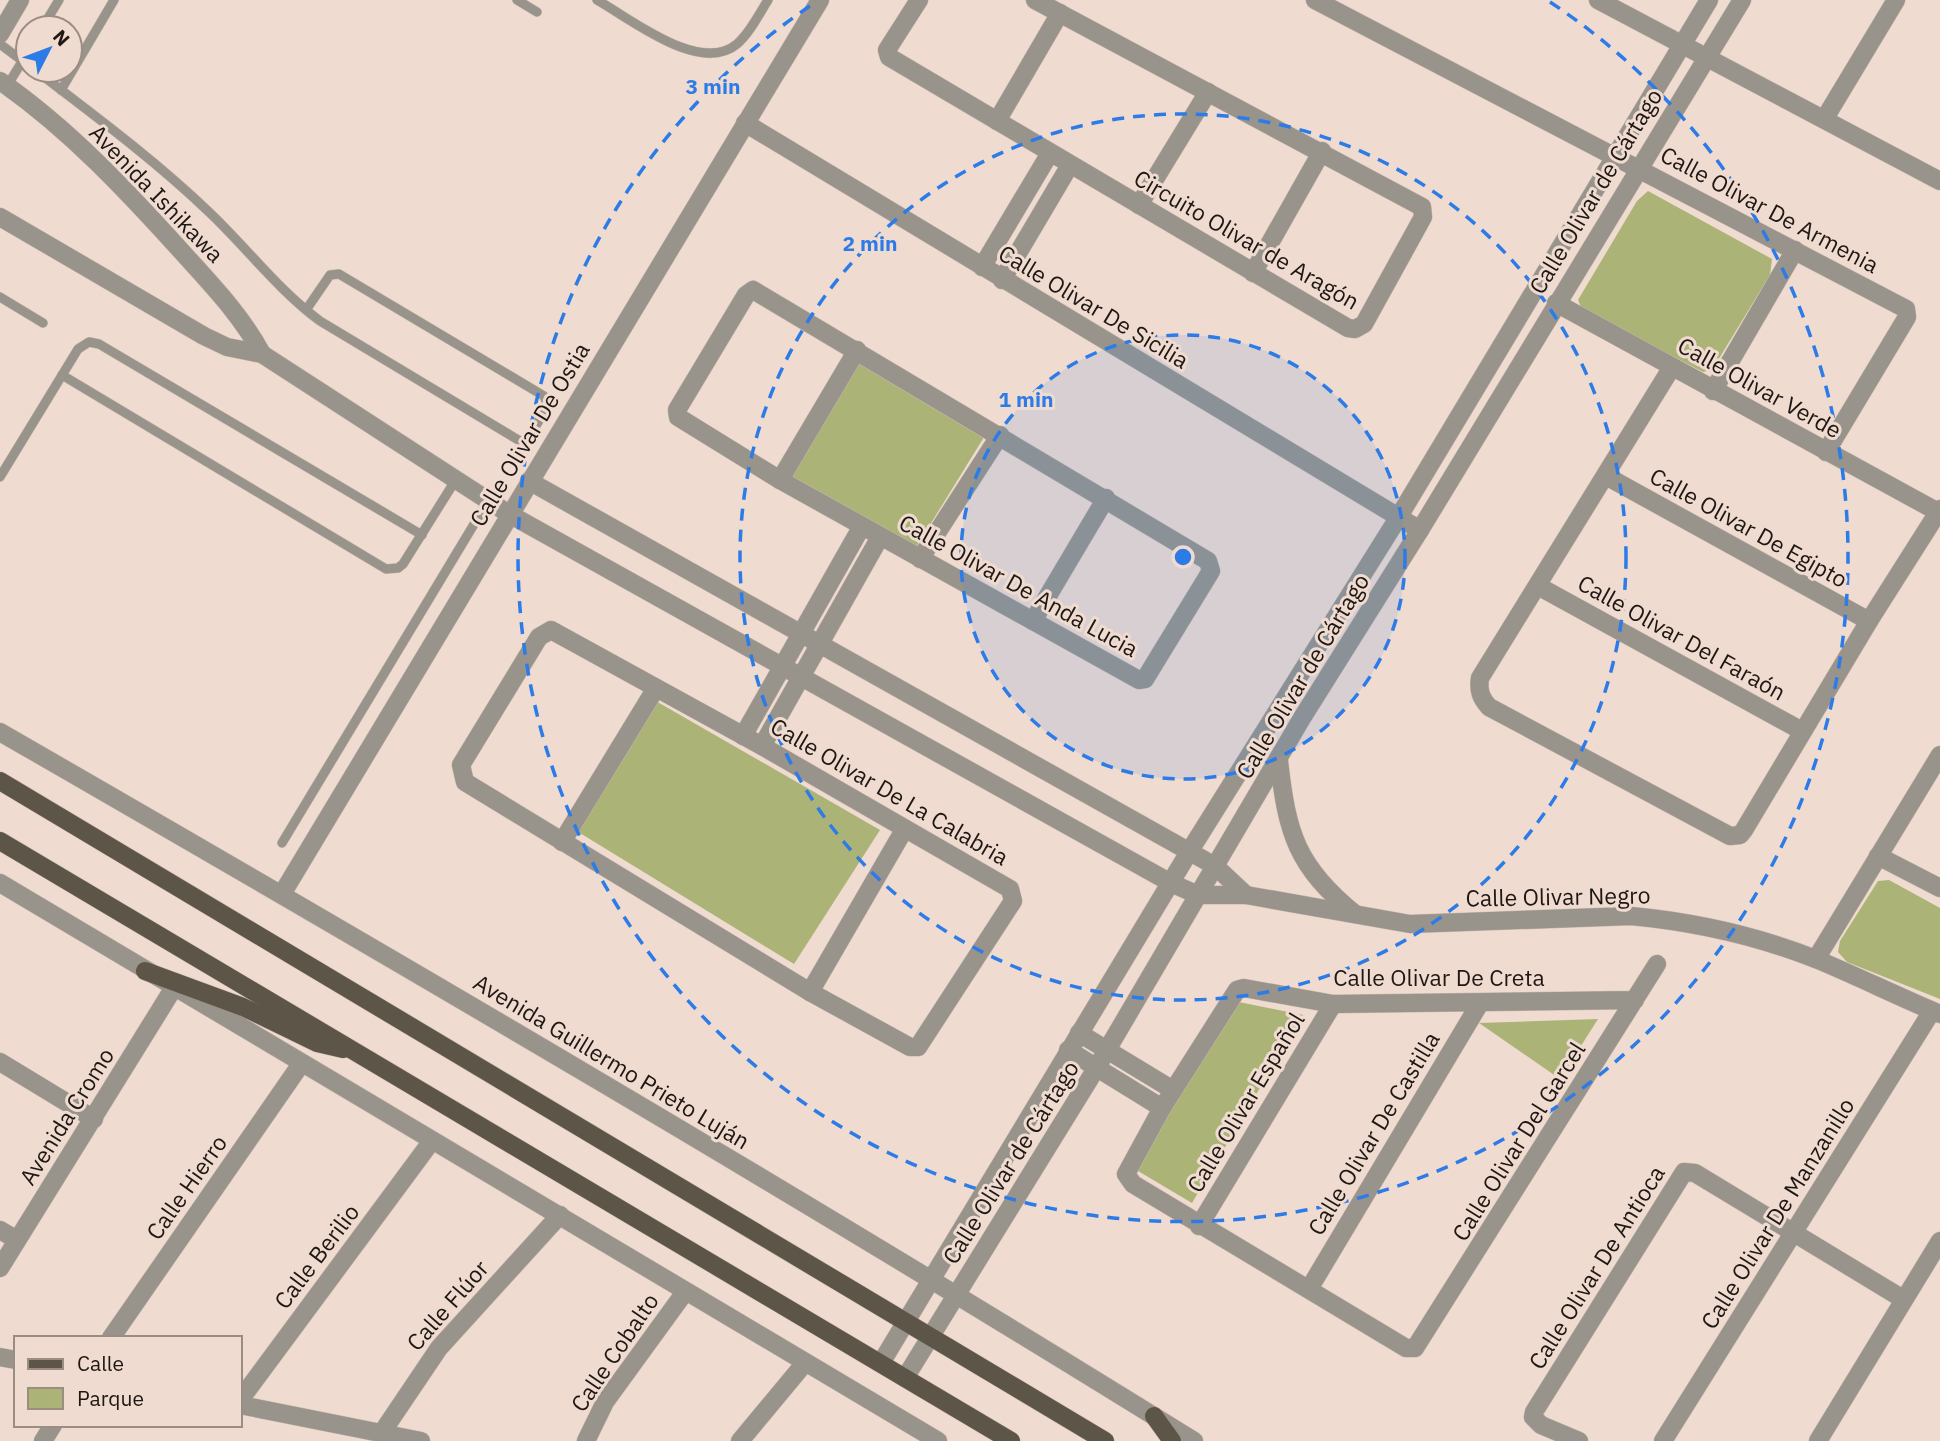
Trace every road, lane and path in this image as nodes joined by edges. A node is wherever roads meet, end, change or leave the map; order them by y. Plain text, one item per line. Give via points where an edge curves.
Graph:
1 (20, 0) edge
2 (114, 0) edge
3 (517, 0) edge
4 (597, 0) edge
5 (768, 0) edge
6 (820, 0) edge
7 (919, 0) edge
8 (1035, 0) edge
9 (1315, 0) edge
10 (1598, 0) edge
11 (1709, 0) edge
12 (1742, 0) edge
13 (1896, 0) edge
14 (537, 12) dead end
15 (1060, 13) junction
16 (0, 34) edge
17 (0, 44) edge
18 (1681, 45) junction
19 (14, 55) edge
20 (1705, 58) junction
21 (3, 83) edge
22 (53, 84) edge
23 (61, 90) junction
24 (1208, 92) junction
25 (1825, 118) junction
26 (998, 121) junction
27 (745, 123) junction
28 (1322, 151) junction
29 (1050, 153) junction
30 (1615, 154) junction
31 (1070, 165) junction
32 (1638, 167) junction
33 (1940, 181) edge
34 (1139, 205) junction
35 (0, 217) edge
36 (1795, 250) junction
37 (982, 267) junction
38 (1253, 273) junction
39 (1002, 279) junction
40 (0, 297) edge
41 (1556, 303) junction
42 (306, 310) junction
43 (43, 323) dead end
44 (857, 350) junction
45 (262, 354) junction
46 (1672, 367) junction
47 (62, 375) junction
48 (1713, 391) junction
49 (1000, 435) junction
50 (1826, 452) junction
51 (1606, 476) junction
52 (0, 477) edge
53 (780, 480) junction
54 (455, 481) junction
55 (529, 481) junction
56 (482, 497) junction
57 (1106, 498) junction
58 (1939, 511) edge
59 (509, 514) junction
60 (1398, 518) junction
61 (862, 526) junction
62 (1420, 530) junction
63 (422, 535) junction
64 (880, 537) junction
65 (920, 559) junction
66 (1538, 586) junction
67 (1033, 621) junction
68 (1869, 621) junction
69 (800, 633) junction
70 (820, 644) junction
71 (781, 668) junction
72 (800, 679) junction
73 (656, 688) junction
74 (1802, 731) junction
75 (0, 732) edge
76 (743, 736) junction
77 (762, 746) junction
78 (1940, 755) edge
79 (1279, 761) junction
80 (0, 781) edge
81 (904, 830) junction
82 (0, 841) edge
83 (562, 842) junction
84 (282, 843) dead end
85 (1189, 852) junction
86 (1878, 856) junction
87 (1215, 866) junction
88 (0, 883) edge
89 (1171, 883) junction
90 (1940, 888) edge
91 (282, 894) junction
92 (1198, 895) junction
93 (1246, 895) junction
94 (1358, 916) junction
95 (1816, 960) junction
96 (1657, 964) dead end
97 (145, 971) junction
98 (173, 989) junction
99 (810, 992) junction
100 (1635, 1000) junction
101 (1480, 1003) junction
102 (1333, 1004) junction
103 (1936, 1013) edge
104 (1079, 1033) junction
105 (1107, 1050) junction
106 (1068, 1051) junction
107 (360, 1053) junction
108 (0, 1062) edge
109 (301, 1064) junction
110 (1097, 1068) junction
111 (1173, 1090) junction
112 (1162, 1108) junction
113 (94, 1119) junction
114 (431, 1142) junction
115 (560, 1215) junction
116 (1199, 1226) junction
117 (0, 1230) edge
118 (1793, 1231) junction
119 (17, 1240) junction
120 (1940, 1241) edge
121 (0, 1268) edge
122 (931, 1279) junction
123 (1308, 1289) junction
124 (685, 1292) junction
125 (957, 1294) junction
126 (1903, 1299) junction
127 (904, 1322) junction
128 (112, 1336) edge
129 (930, 1337) junction
130 (1420, 1343) joint
131 (881, 1363) junction
132 (804, 1364) junction
133 (905, 1378) junction
134 (242, 1397) edge
135 (242, 1405) edge
136 (1154, 1416) junction
137 (381, 1434) junction
138 (421, 1441) edge
139 (586, 1441) edge
140 (740, 1441) edge
141 (938, 1441) edge
142 (1011, 1441) edge
143 (1105, 1441) edge
144 (1172, 1441) edge
145 (1194, 1441) edge
146 (1579, 1441) edge
147 (1663, 1441) edge
148 (1818, 1441) edge

1 - 16 street
2 - 23 lane
3 - 14 lane
4 - 5 lane via 674,44 694,53 713,54 739,43
6 - 27 street, Calle Olivar De Ostia
7 - 26 street, Circuito Olivar de Aragón via 887,50 888,56
8 - 15 street, Circuito Olivar de Aragón
9 - 30 street, Calle Olivar De Armenia
10 - 18 street
11 - 18 street, Calle Olivar de Cártago
12 - 20 street, Calle Olivar de Cártago
13 - 25 street
15 - 24 street, Circuito Olivar de Aragón
15 - 26 street
17 - 19 lane
18 - 20 street
18 - 30 street, Calle Olivar de Cártago
20 - 25 street
20 - 32 street, Calle Olivar de Cártago
21 - 45 street, Avenida Ishikawa via 128,192 241,321
22 - 23 lane
23 - 42 lane via 184,189
24 - 28 street, Circuito Olivar de Aragón
24 - 34 street
25 - 33 street
26 - 29 street, Circuito Olivar de Aragón
27 - 37 street, Calle Olivar De Sicilia
27 - 55 street, Calle Olivar De Ostia
28 - 38 street
28 - 38 street, Circuito Olivar de Aragón via 1416,202 1423,212 1364,324 1348,328
29 - 31 street, Circuito Olivar de Aragón
29 - 37 street
30 - 32 street, Calle Olivar De Armenia
30 - 60 street, Calle Olivar de Cártago
31 - 34 street, Circuito Olivar de Aragón
31 - 39 street
32 - 36 street, Calle Olivar De Armenia
32 - 41 street, Calle Olivar de Cártago
34 - 38 street, Circuito Olivar de Aragón
35 - 45 street, Avenida Ishikawa via 204,336
36 - 48 street
36 - 50 street, Calle Olivar De Armenia via 1902,306 1907,313
37 - 39 street, Calle Olivar De Sicilia
39 - 60 street, Calle Olivar De Sicilia
40 - 43 lane
41 - 46 street, Calle Olivar Verde
41 - 62 street, Calle Olivar de Cártago
42 - 42 lane via 330,275 340,274 547,398 548,406 527,440 520,442
44 - 49 street, Calle Olivar De Anda Lucia
44 - 53 street
44 - 53 street, Calle Olivar De Anda Lucia via 753,289 677,410 682,421
45 - 54 street, Avenida Ishikawa
46 - 48 street, Calle Olivar Verde
46 - 51 street
47 - 52 lane
47 - 63 lane via 83,345 99,344
47 - 63 lane via 386,569 403,564
48 - 50 street, Calle Olivar Verde
49 - 57 street, Calle Olivar De Anda Lucia
49 - 65 street
50 - 58 street, Calle Olivar Verde
51 - 66 street
51 - 68 street, Calle Olivar De Egipto
53 - 61 street, Calle Olivar De Anda Lucia
54 - 56 street, Avenida Ishikawa
54 - 63 lane
55 - 59 street, Calle Olivar De Ostia
55 - 69 street
56 - 59 street, Avenida Ishikawa
56 - 84 lane
57 - 67 street
57 - 67 street, Calle Olivar De Anda Lucia via 1208,561 1211,571 1142,680
58 - 68 street
59 - 71 street, Avenida Ishikawa
59 - 91 street, Calle Olivar De Ostia
60 - 62 street, Calle Olivar De Sicilia
60 - 85 street, Calle Olivar de Cártago
61 - 64 street, Calle Olivar De Anda Lucia
61 - 69 street
62 - 79 street, Calle Olivar de Cártago
64 - 65 street, Calle Olivar De Anda Lucia
64 - 70 street
65 - 67 street, Calle Olivar De Anda Lucia
66 - 74 street, Calle Olivar Del Faraón
66 - 74 street via 1480,678 1481,698 1489,707 1735,836 1744,830
68 - 74 street
69 - 70 street
69 - 71 street
70 - 72 street
70 - 85 street
71 - 72 street, Avenida Ishikawa
71 - 76 street
72 - 77 street
72 - 89 street, Avenida Ishikawa
73 - 76 street, Calle Olivar De La Calabria
73 - 83 street
73 - 83 street, Calle Olivar De La Calabria via 559,632 544,632 461,765 460,772 471,787
75 - 91 street, Avenida Guillermo Prieto Luján
76 - 77 street, Calle Olivar De La Calabria
77 - 81 street, Calle Olivar De La Calabria
78 - 86 street
79 - 87 street, Calle Olivar de Cártago
79 - 94 street via 1290,825 1307,868
80 - 127 main road
81 - 99 street
81 - 99 street, Calle Olivar De La Calabria via 1006,885 1013,901 918,1047 910,1047
82 - 107 main road
83 - 99 street, Calle Olivar De La Calabria
85 - 87 street
85 - 89 street, Calle Olivar de Cártago
86 - 90 street
86 - 95 street
87 - 92 street, Calle Olivar de Cártago
87 - 93 street
88 - 97 street
89 - 92 street, Avenida Ishikawa
89 - 104 street, Calle Olivar de Cártago
91 - 122 street, Avenida Guillermo Prieto Luján
92 - 93 street, Calle Olivar Negro
92 - 105 street, Calle Olivar de Cártago
93 - 94 street, Calle Olivar Negro
94 - 95 street, Calle Olivar Negro via 1410,924 1631,916 1665,919 1727,931
95 - 103 street, Calle Olivar Negro
96 - 100 street, Calle Olivar Del Garcel
97 - 98 street
97 - 107 main road via 243,1007 317,1043
98 - 109 street
98 - 113 street, Avenida Cromo
100 - 101 street, Calle Olivar De Creta
100 - 130 street, Calle Olivar Del Garcel
101 - 102 street, Calle Olivar De Creta
101 - 123 street, Calle Olivar De Castilla
102 - 111 street, Calle Olivar De Creta via 1237,990
102 - 116 street, Calle Olivar Español
103 - 118 street, Calle Olivar De Manzanillo
104 - 105 street
104 - 106 street, Calle Olivar de Cártago
105 - 110 street, Calle Olivar de Cártago
105 - 111 street
106 - 110 street
106 - 122 street, Calle Olivar de Cártago
107 - 131 main road
108 - 113 street
109 - 114 street
109 - 128 street, Calle Hierro
110 - 112 street
110 - 125 street, Calle Olivar de Cártago
111 - 112 street, Calle Olivar De Creta
112 - 116 street, Calle Olivar De Creta via 1126,1174 1133,1184
113 - 119 street, Avenida Cromo
114 - 115 street
114 - 134 street, Calle Berilio
115 - 124 street
115 - 137 street, Calle Flúor via 439,1348
116 - 123 street, Calle Olivar De Creta
117 - 119 street
118 - 126 street, Calle Olivar De Antioca
118 - 146 street, Calle Olivar De Antioca via 1695,1173 1684,1172 1534,1412 1541,1426
118 - 147 street, Calle Olivar De Manzanillo
119 - 121 street, Avenida Cromo
120 - 126 street
122 - 125 street, Avenida Guillermo Prieto Luján
122 - 127 street, Calle Olivar de Cártago
123 - 130 street, Calle Olivar De Creta via 1406,1348
124 - 132 street
124 - 139 street, Calle Cobalto via 605,1402
125 - 129 street, Calle Olivar de Cártago
125 - 136 street, Avenida Guillermo Prieto Luján
126 - 148 street
127 - 129 main road
127 - 131 street, Calle Olivar de Cártago
129 - 133 street, Calle Olivar de Cártago
129 - 143 main road
131 - 133 main road
132 - 140 street
132 - 141 street
133 - 142 main road
135 - 137 street
136 - 144 main road
136 - 145 street, Avenida Guillermo Prieto Luján
137 - 138 street

